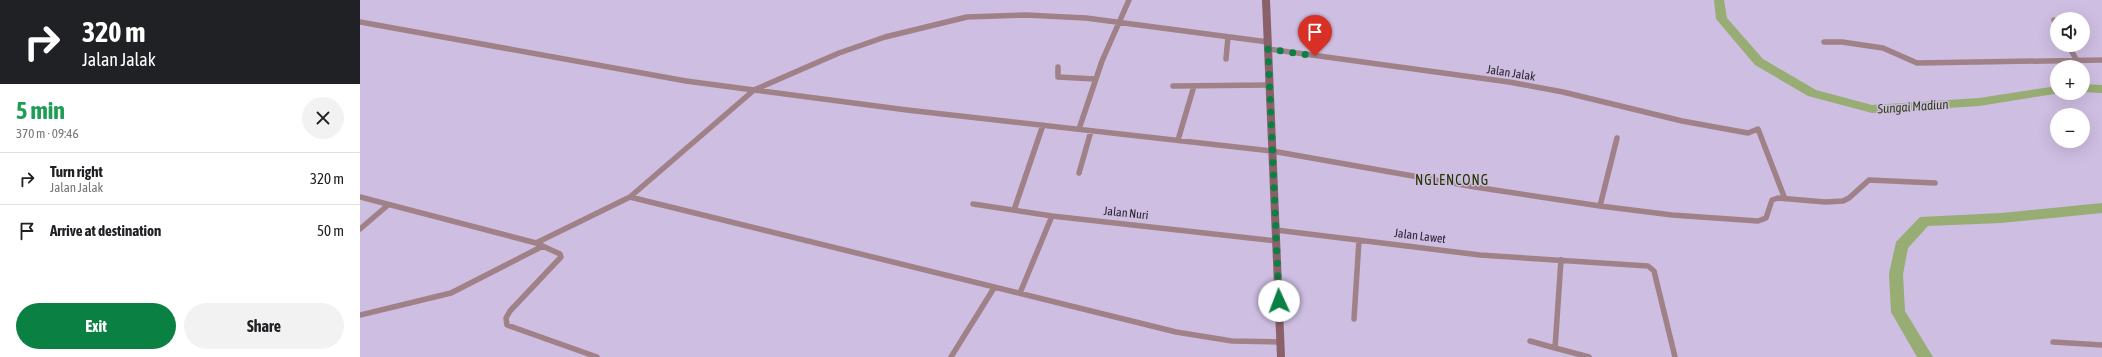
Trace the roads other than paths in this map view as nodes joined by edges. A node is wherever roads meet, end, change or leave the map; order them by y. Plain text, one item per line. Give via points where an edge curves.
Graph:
1 (1129, 0) edge
2 (1266, 0) edge
3 (360, 22) edge
4 (1120, 22) junction
5 (1228, 37) junction
6 (1824, 42) dead end
7 (1268, 45) junction
8 (2072, 52) edge
9 (1226, 59) dead end
10 (2076, 59) junction
11 (2102, 60) edge
12 (1058, 67) dead end
13 (1095, 79) junction
14 (1270, 85) junction
15 (1173, 86) dead end
16 (1194, 86) junction
17 (754, 90) junction
18 (1043, 125) junction
19 (1079, 129) junction
20 (1091, 131) junction
21 (1617, 138) dead end
22 (1178, 140) junction
23 (1272, 151) junction
24 (1079, 173) dead end
25 (1936, 183) dead end
26 (360, 197) edge
27 (630, 197) junction
28 (1785, 199) junction
29 (388, 204) junction
30 (973, 204) dead end
31 (1600, 206) junction
32 (1014, 210) junction
33 (1052, 216) junction
34 (360, 229) edge
35 (1276, 230) junction
36 (1359, 240) junction
37 (1277, 241) junction
38 (536, 243) junction
39 (543, 246) junction
40 (1561, 260) junction
41 (994, 288) junction
42 (1020, 293) junction
43 (360, 315) edge
44 (1354, 319) dead end
45 (1530, 341) dead end
46 (1280, 342) junction
47 (2053, 342) dead end
48 (2102, 345) edge
49 (1555, 348) junction
50 (597, 357) edge
51 (951, 357) edge
52 (1281, 357) edge
53 (1589, 357) edge
54 (1675, 357) edge

1 - 4 street
2 - 7 street
3 - 17 street via 678,79
4 - 5 street, Jalan Jalak
4 - 13 street
4 - 17 street, Jalan Jalak via 1026,15 956,18 885,37 839,53
5 - 7 street, Jalan Jalak
5 - 9 street
6 - 10 street via 1883,48 1917,62
7 - 14 street
7 - 28 street, Jalan Jalak via 1563,92 1682,121 1748,133 1758,129
8 - 10 street
10 - 11 street
12 - 13 street via 1058,77
13 - 19 street
14 - 16 street
14 - 23 street
15 - 16 street
16 - 22 street
17 - 18 street
17 - 27 street
18 - 19 street
18 - 32 street
19 - 20 street
20 - 22 street
20 - 24 street
21 - 31 street
22 - 23 street
23 - 31 street via 1468,186
23 - 35 street
25 - 28 street via 1869,180 1843,201
26 - 29 street
27 - 38 street
27 - 41 street
28 - 31 street via 1772,200 1766,218 1758,221 1672,215
29 - 34 street
29 - 38 street
30 - 32 street, Jalan Nuri
32 - 33 street, Jalan Nuri
33 - 37 street, Jalan Nuri
33 - 42 street
35 - 36 street, Jalan Lawet
35 - 37 street
36 - 40 street, Jalan Lawet via 1480,254
36 - 44 street
37 - 46 street
38 - 39 street
39 - 43 street via 451,292
39 - 50 street via 560,254 561,257 550,272 512,310 506,318 507,325
40 - 49 street
40 - 54 street, Jalan Lawet via 1648,266 1652,269
41 - 42 street
41 - 51 street
42 - 46 street via 1183,333 1232,341
45 - 49 street
46 - 52 street
47 - 48 street
49 - 53 street

